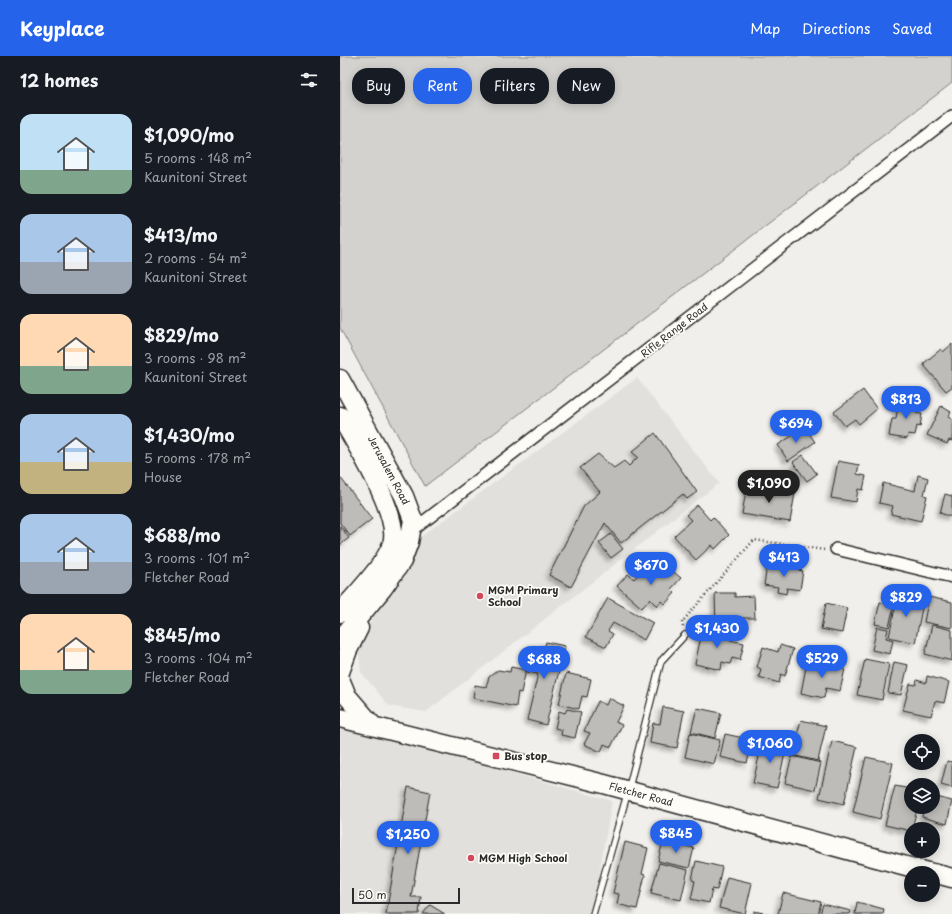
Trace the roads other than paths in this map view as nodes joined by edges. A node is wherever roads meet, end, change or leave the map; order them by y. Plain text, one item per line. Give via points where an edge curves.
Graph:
1 (952, 116) edge
2 (340, 379) edge
3 (340, 416) edge
4 (412, 532) junction
5 (393, 539) junction
6 (836, 549) road end
7 (952, 577) edge
8 (383, 588) junction
9 (341, 609) edge
10 (685, 635) road end
11 (340, 640) edge
12 (340, 672) edge
13 (340, 679) edge
14 (340, 703) edge
15 (340, 718) edge
16 (373, 726) junction
17 (628, 791) junction
18 (906, 866) edge
19 (940, 875) edge
20 (952, 878) edge
21 (593, 914) edge

1 - 4 street, Rifle Range Road
2 - 4 main road, Jerusalem Road via 409,506 413,520
3 - 5 main road, Jerusalem Road via 387,508
4 - 5 street, Rifle Range Road
4 - 8 main road, Jerusalem Road via 402,561
5 - 9 main road via 385,557
6 - 7 street
8 - 11 main road, Jerusalem Road
8 - 12 main road via 357,632
10 - 17 lane via 661,661
13 - 16 main road via 347,696
14 - 16 main road, Fletcher Road
15 - 16 main road, Fletcher Road
16 - 17 main road, Fletcher Road
17 - 18 main road, Fletcher Road
17 - 21 lane
19 - 20 main road, Fletcher Road

